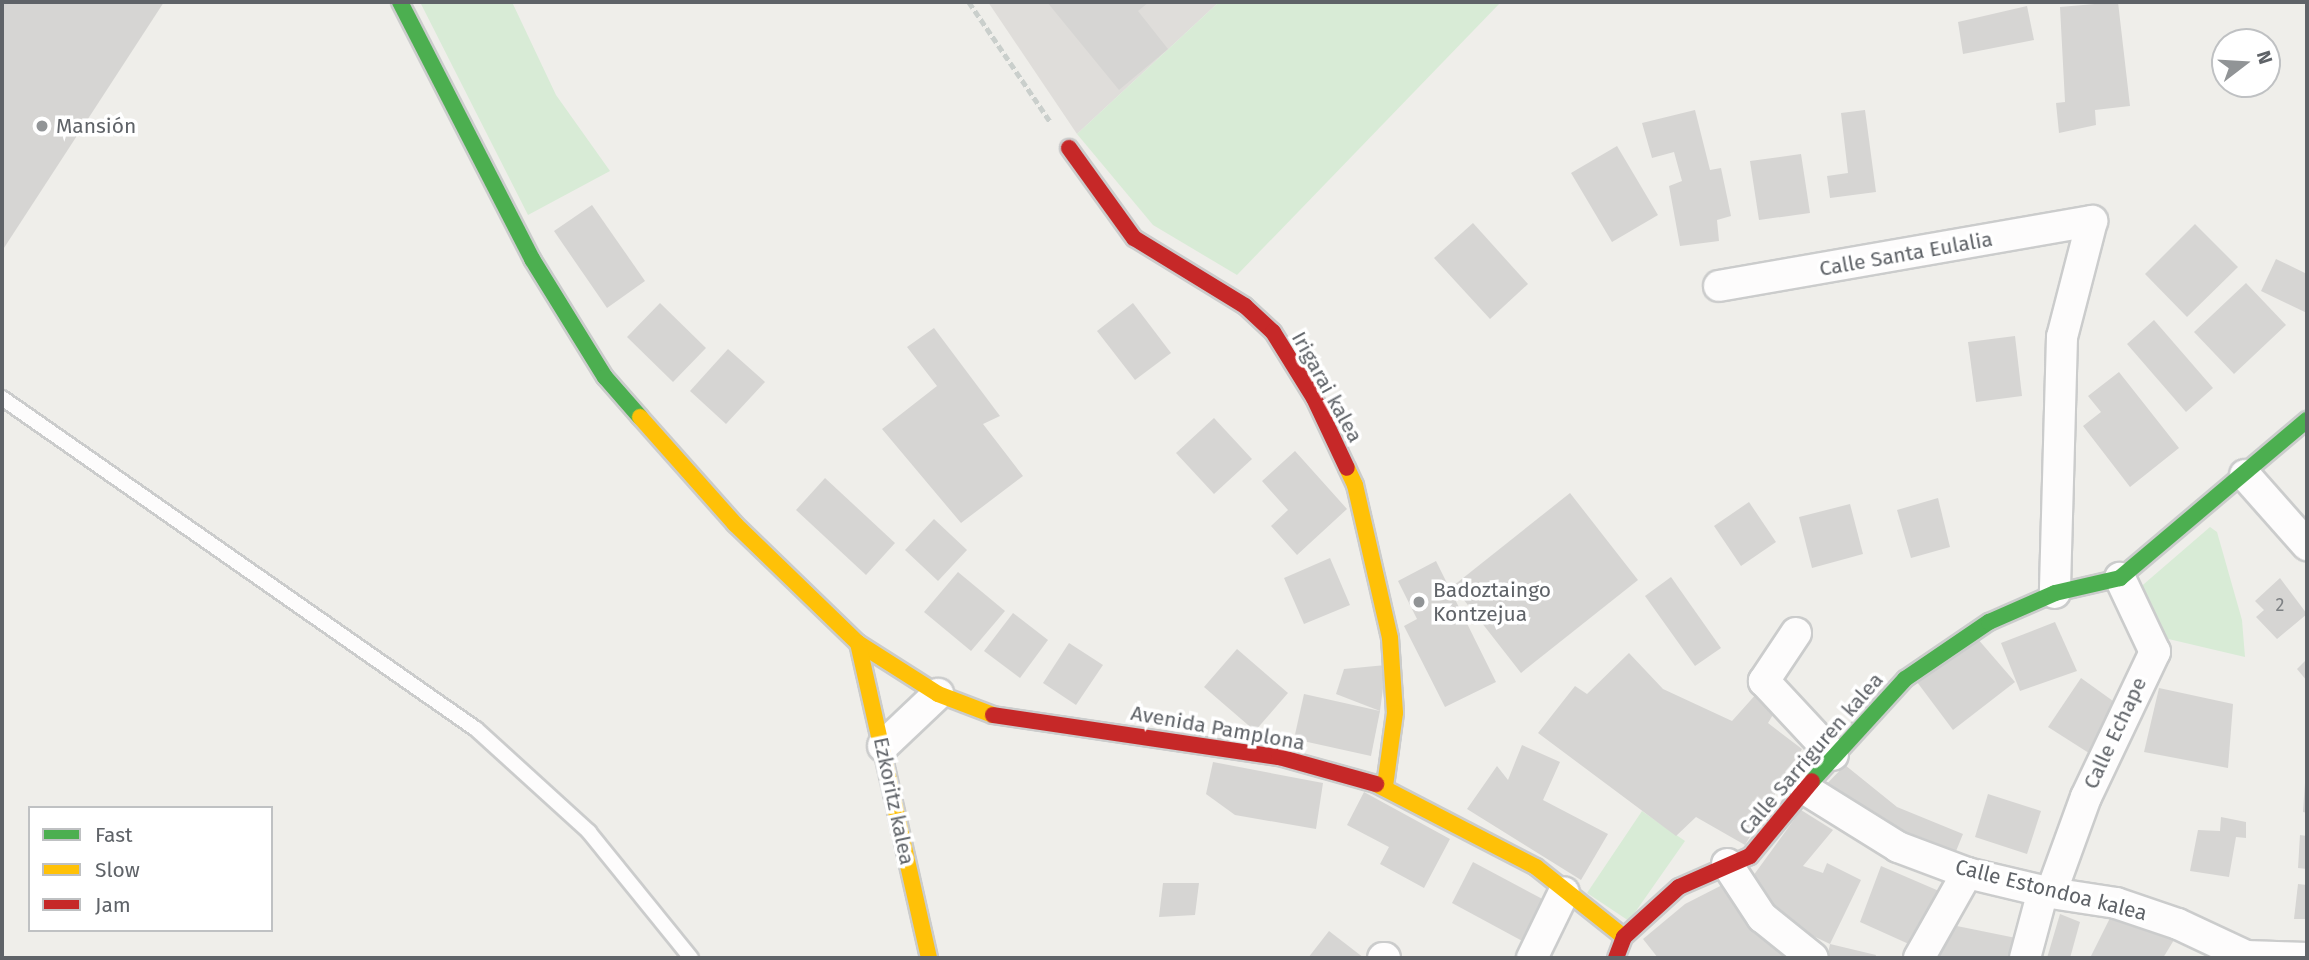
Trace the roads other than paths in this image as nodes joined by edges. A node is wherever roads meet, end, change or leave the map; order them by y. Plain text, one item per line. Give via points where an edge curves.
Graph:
1 (400, 2) edge
2 (1069, 148) road end
3 (1720, 286) dead end
4 (2, 398) edge
5 (2307, 420) edge
6 (2245, 475) junction
7 (2307, 545) edge
8 (2120, 578) junction
9 (2055, 593) junction
10 (1796, 633) dead end
11 (858, 643) junction
12 (938, 694) junction
13 (883, 746) junction
14 (1833, 755) junction
15 (1385, 786) junction
16 (1805, 789) junction
17 (1727, 864) junction
18 (1967, 873) junction
19 (1564, 892) junction
20 (2047, 892) junction
21 (1625, 937) junction
22 (2232, 952) edge
23 (691, 958) edge
24 (929, 958) edge
25 (1532, 958) edge
26 (1616, 958) edge
27 (1813, 958) edge
28 (1919, 958) edge
29 (2025, 958) edge
30 (2307, 958) edge

1 - 11 street, Avenida Pamplona via 532,259 605,377 735,524
2 - 15 street, Irigarai kalea via 1134,238 1245,306 1273,332 1314,398 1355,485 1390,638 1395,713
3 - 9 street, Calle Santa Eulalia via 2092,221 2062,337
4 - 23 lane via 476,729 589,832
5 - 6 street, Calle Sarriguren kalea
6 - 7 street
6 - 8 street, Calle Sarriguren kalea
8 - 9 street, Calle Sarriguren kalea
8 - 20 street, Calle Echape via 2155,652
9 - 14 street, Calle Sarriguren kalea via 1989,622 1905,679
10 - 14 street via 1765,681
11 - 12 street, Avenida Pamplona
11 - 13 street, Ezkoritz kalea
12 - 13 street
12 - 15 street, Avenida Pamplona via 997,716 1279,757
13 - 24 street, Ezkoritz kalea
14 - 16 street, Calle Sarriguren kalea
15 - 19 street, Avenida Pamplona via 1536,867
16 - 17 street, Calle Sarriguren kalea via 1750,856
16 - 18 street, Calle Estondoa kalea via 1889,842
17 - 21 street, Calle Sarriguren kalea via 1679,887
17 - 27 street via 1762,917
18 - 20 street, Calle Estondoa kalea
18 - 28 street
19 - 21 street, Avenida Pamplona
19 - 25 street
20 - 22 street, Calle Estondoa kalea via 2116,903
20 - 29 street, Calle Echape
21 - 26 street
22 - 30 street, Calle Estondoa kalea

